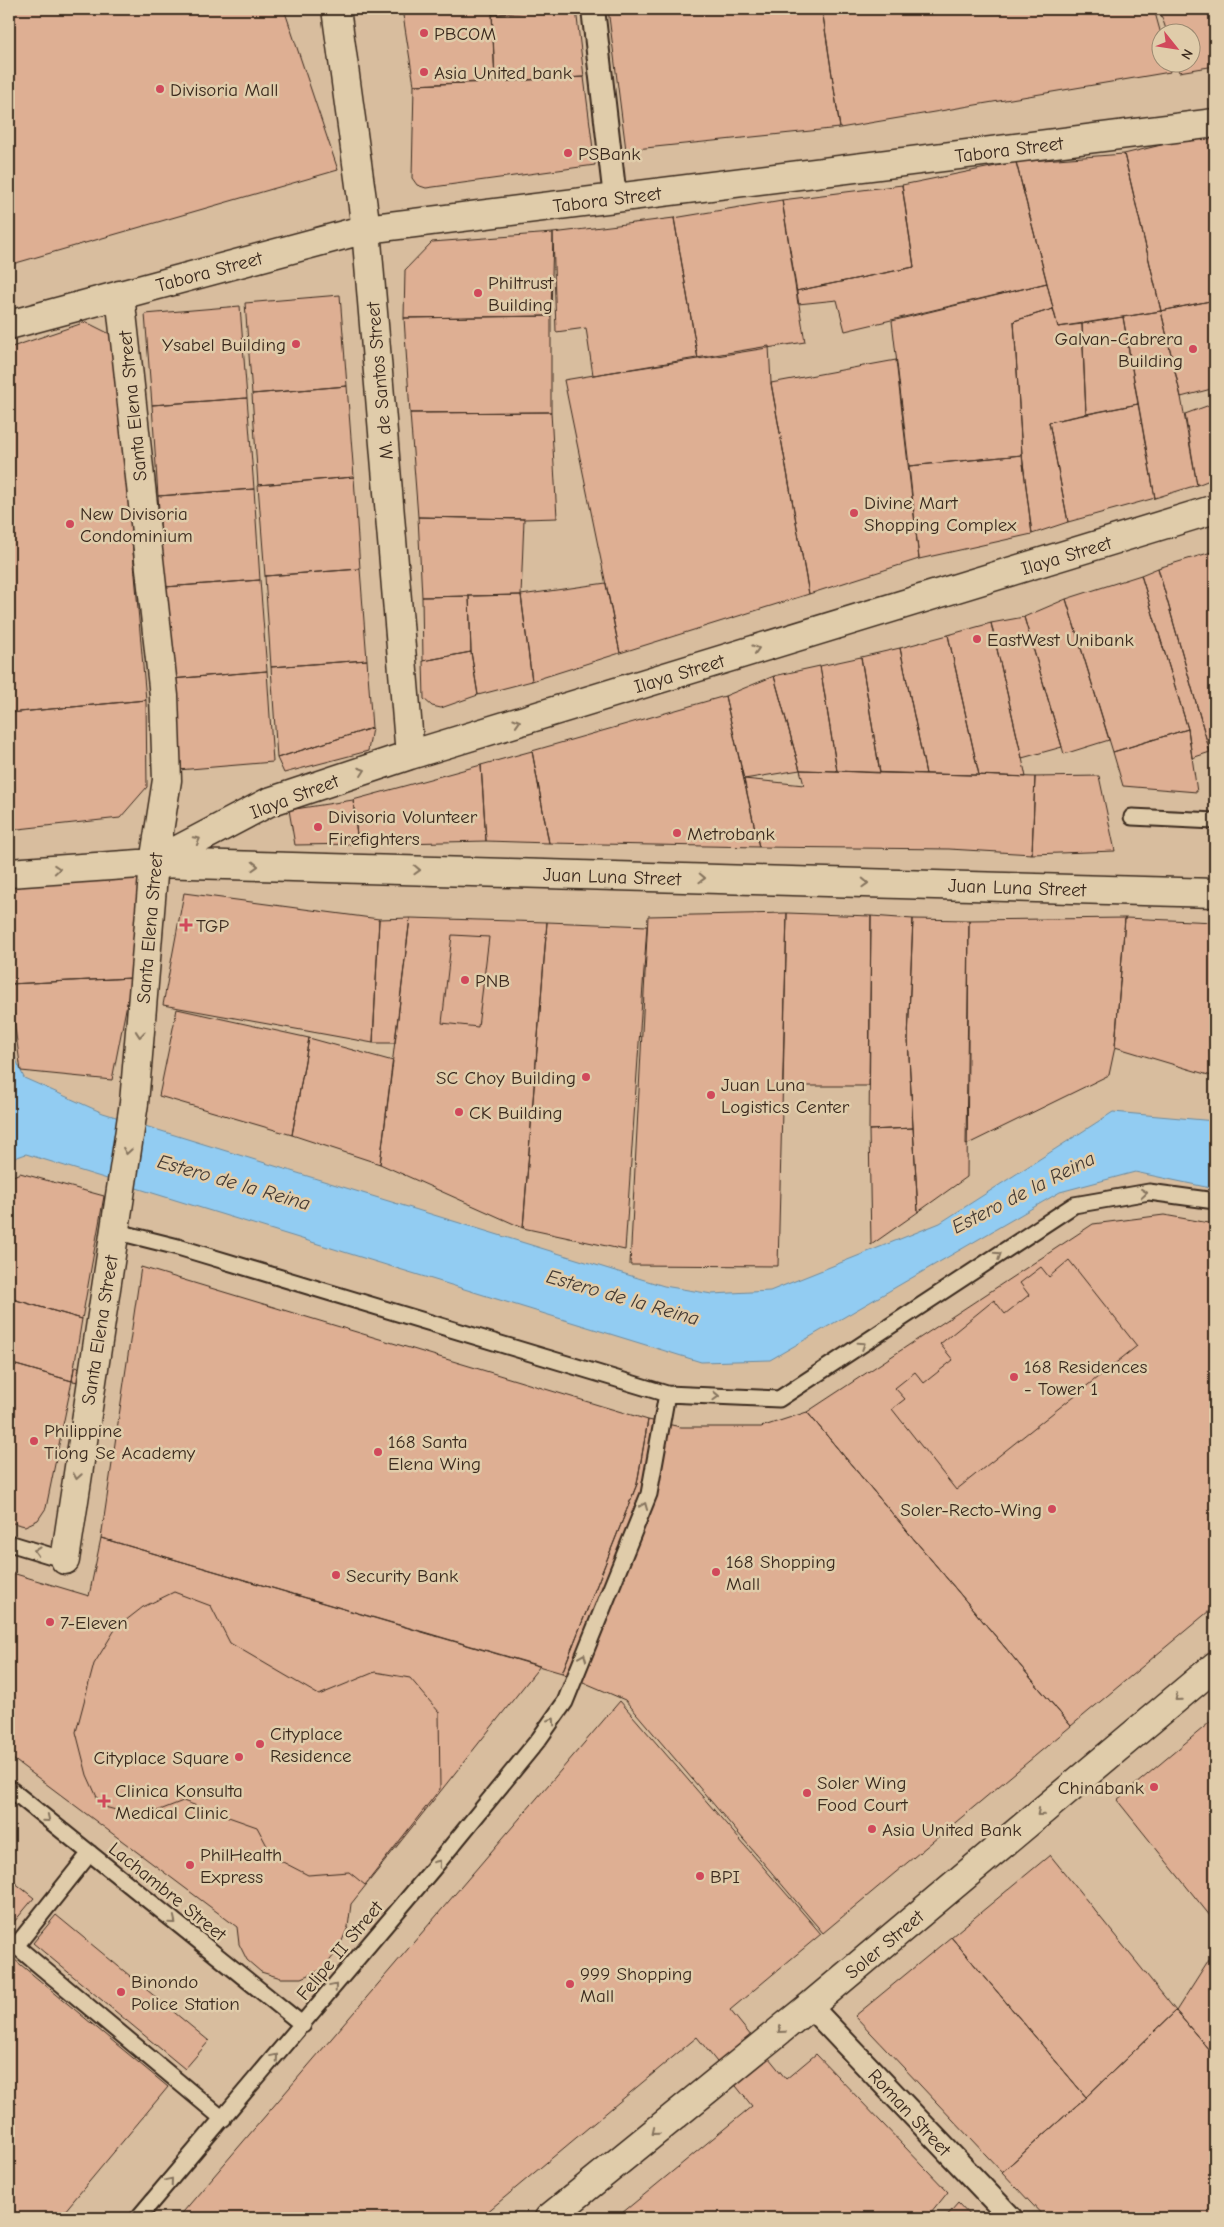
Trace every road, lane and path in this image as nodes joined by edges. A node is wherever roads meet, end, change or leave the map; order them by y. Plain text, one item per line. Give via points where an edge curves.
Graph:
1 (336, 9) edge
2 (593, 9) edge
3 (1215, 123) edge
4 (615, 198) junction
5 (366, 229) junction
6 (120, 295) junction
7 (9, 325) edge
8 (1215, 510) edge
9 (410, 755) junction
10 (1132, 817) dead end
11 (1215, 821) edge
12 (154, 863) junction
13 (9, 873) edge
14 (1215, 892) edge
15 (1215, 1201) edge
16 (114, 1230) junction
17 (667, 1394) junction
18 (9, 1543) edge
19 (65, 1560) joint
20 (1215, 1666) edge
21 (9, 1788) edge
22 (90, 1853) junction
23 (810, 2006) junction
24 (302, 2025) junction
25 (223, 2119) junction
26 (138, 2218) edge
27 (549, 2218) edge
28 (1011, 2218) edge

1 - 5 street, M. de Santos Street
2 - 4 street
3 - 4 street, Tabora Street
4 - 5 street, Tabora Street
5 - 6 street, Tabora Street
5 - 9 street, M. de Santos Street
6 - 7 street, Tabora Street
6 - 12 street, Santa Elena Street via 164,696 167,780
9 -> 8 street, Ilaya Street
12 -> 9 street, Ilaya Street via 268,802
10 - 11 lane
13 -> 12 street, Juan Luna Street
12 -> 14 street, Juan Luna Street
12 -> 16 street, Santa Elena Street via 134,1103
17 -> 15 lane via 779,1399 1074,1205 1149,1192
16 - 17 lane
16 -> 19 street, Santa Elena Street
24 -> 17 lane, Felipe II Street via 516,1769 565,1702 649,1494
19 -> 18 lane
20 -> 23 street, Soler Street
21 -> 22 lane, Lachambre Street
22 -> 24 lane, Lachambre Street
22 - 25 lane via 16,1946
23 -> 27 street, Soler Street
23 - 28 street, Roman Street
25 -> 24 lane, Felipe II Street
26 -> 25 lane, Felipe II Street

